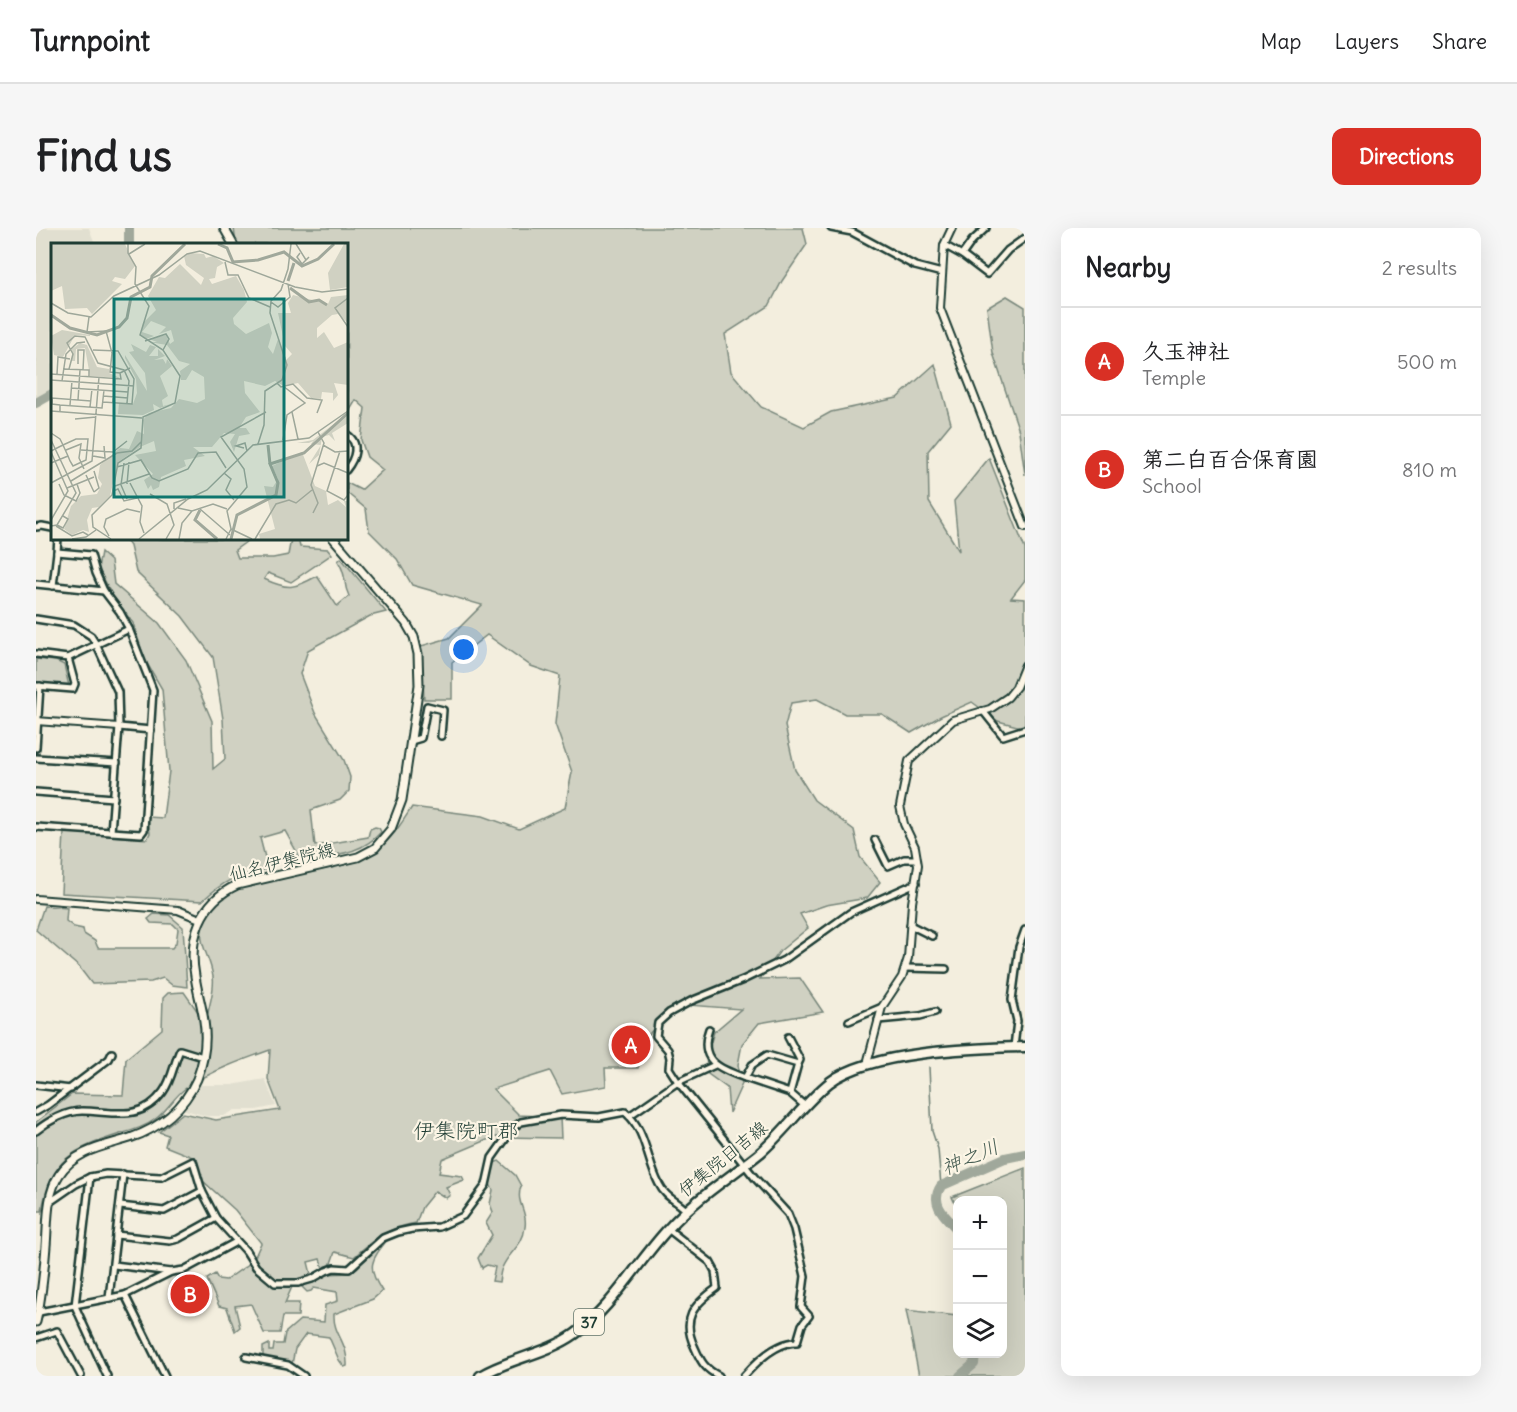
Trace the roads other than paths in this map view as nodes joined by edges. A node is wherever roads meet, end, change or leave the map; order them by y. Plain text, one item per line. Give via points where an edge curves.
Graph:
1 (224, 228) edge
2 (831, 228) edge
3 (952, 228) edge
4 (986, 228) edge
5 (1025, 238) edge
6 (232, 243) edge
7 (944, 245) junction
8 (962, 255) junction
9 (942, 273) junction
10 (348, 436) edge
11 (348, 467) edge
12 (36, 527) edge
13 (1025, 527) edge
14 (51, 528) edge
15 (58, 540) edge
16 (335, 540) edge
17 (57, 552) junction
18 (36, 584) edge
19 (53, 586) junction
20 (104, 591) junction
21 (36, 619) edge
22 (129, 629) junction
23 (96, 644) junction
24 (36, 654) edge
25 (68, 658) junction
26 (1025, 665) edge
27 (38, 686) edge
28 (983, 711) junction
29 (37, 721) edge
30 (119, 727) junction
31 (151, 730) junction
32 (1023, 731) edge
33 (441, 736) dead end
34 (411, 741) junction
35 (36, 748) edge
36 (36, 758) edge
37 (117, 763) junction
38 (36, 792) edge
39 (114, 798) junction
40 (36, 827) edge
41 (111, 832) junction
42 (875, 840) dead end
43 (917, 859) junction
44 (916, 883) junction
45 (36, 900) edge
46 (200, 920) junction
47 (910, 925) junction
48 (1025, 930) edge
49 (932, 936) dead end
50 (906, 968) junction
51 (945, 969) dead end
52 (882, 1007) junction
53 (935, 1012) dead end
54 (878, 1020) junction
55 (849, 1021) dead end
56 (709, 1029) dead end
57 (788, 1037) dead end
58 (1014, 1047) junction
59 (1025, 1047) edge
60 (112, 1053) dead end
61 (203, 1057) junction
62 (798, 1064) junction
63 (715, 1065) junction
64 (869, 1065) junction
65 (745, 1078) junction
66 (678, 1082) junction
67 (36, 1085) edge
68 (71, 1089) junction
69 (790, 1093) junction
70 (805, 1106) junction
71 (36, 1112) edge
72 (629, 1116) junction
73 (36, 1131) edge
74 (745, 1165) junction
75 (123, 1174) junction
76 (90, 1177) junction
77 (202, 1191) junction
78 (50, 1202) junction
79 (120, 1206) junction
80 (686, 1210) junction
81 (216, 1218) junction
82 (668, 1228) junction
83 (116, 1235) junction
84 (236, 1242) junction
85 (114, 1264) junction
86 (171, 1272) junction
87 (125, 1295) junction
88 (109, 1298) junction
89 (75, 1305) junction
90 (39, 1312) junction
91 (36, 1322) edge
92 (36, 1338) edge
93 (246, 1358) dead end
94 (81, 1376) edge
95 (107, 1376) edge
96 (165, 1376) edge
97 (304, 1376) edge
98 (480, 1376) edge
99 (719, 1376) edge
100 (744, 1376) edge

1 - 6 main road
2 - 9 street via 852,232 915,266
3 - 7 street
4 - 8 street
5 - 8 street via 987,274
7 - 8 street
7 - 9 street
9 - 13 street via 940,308
10 - 11 street via 355,442 356,450
12 - 14 street
15 - 17 street
16 - 34 main road, 仙名伊集院線 via 396,610 414,637 419,675
17 - 19 street
17 - 20 street via 91,555
18 - 19 street
19 - 20 street
20 - 22 street
21 - 23 street via 74,625
22 - 23 street
22 - 31 street via 153,690
23 - 25 street
23 - 30 street via 118,692
24 - 25 street
25 - 27 street via 73,689
26 - 28 street via 1008,697
27 - 29 street
28 - 32 street via 1003,736
28 - 43 street via 953,720 909,761 900,806
29 - 30 street
29 - 35 street
30 - 31 street
30 - 37 street
31 - 41 street via 144,830 141,834
33 - 34 street via 443,710 427,706 420,738
34 - 46 main road, 仙名伊集院線 via 399,810 391,829 375,848 347,861 237,885 214,900
36 - 37 street
37 - 39 street
38 - 39 street
39 - 41 street
40 - 41 street
42 - 43 street via 888,866 904,859
43 - 44 street
44 - 47 street
44 - 66 street via 851,912 784,960 669,1013 658,1023 656,1036 668,1050 669,1068
45 - 46 street via 178,910
46 - 61 main road, 仙名伊集院線 via 193,955 204,1020
47 - 49 street
47 - 50 street
48 - 58 street via 1012,1000 1017,1021
50 - 51 street
50 - 52 street
52 - 54 street
52 - 55 street
53 - 54 street
54 - 64 street
56 - 63 street via 706,1045
57 - 62 street via 800,1060
58 - 59 main road, 伊集院日吉線 / 37
58 - 64 main road, 伊集院日吉線 / 37 via 939,1051
60 - 68 street
61 - 73 street via 180,1050 164,1091 142,1110 67,1113
61 - 78 main road, 仙名伊集院線 via 189,1094 172,1114 142,1133 77,1158 58,1176
62 - 65 street via 767,1055 752,1065
62 - 69 street
63 - 65 street
63 - 66 street
64 - 70 main road, 伊集院日吉線 / 37 via 836,1078
65 - 69 street
66 - 72 street
66 - 74 street
67 - 68 street
68 - 71 street
69 - 70 street
70 - 74 main road, 伊集院日吉線 / 37
72 - 80 street via 644,1140 658,1183
72 - 84 street via 625,1112 599,1117 561,1115 521,1122 492,1158 486,1185 463,1216 439,1227 411,1229 383,1238 349,1269 334,1268 305,1281 279,1285 256,1267
74 - 80 main road, 伊集院日吉線 / 37
74 - 100 street via 791,1221 805,1276 801,1307 809,1316 797,1342 772,1350
75 - 76 street
75 - 77 street via 161,1177 193,1161
75 - 79 street
76 - 78 street
76 - 89 street
77 - 79 street via 164,1210
77 - 81 street
78 - 90 main road, 仙名伊集院線
79 - 83 street
80 - 82 main road, 伊集院日吉線 / 37
81 - 83 street via 170,1242
81 - 84 street
82 - 98 main road, 伊集院日吉線 / 37 via 611,1299 576,1333
82 - 99 street via 710,1262 715,1271 717,1288 700,1300 690,1318 688,1333 704,1366
83 - 85 street
84 - 86 street via 184,1270
85 - 86 street
85 - 88 street
86 - 87 street
87 - 88 street
87 - 96 street
88 - 89 street
89 - 90 street
89 - 95 street
90 - 91 main road, 仙名伊集院線
92 - 94 street via 57,1331
93 - 97 street via 288,1365

